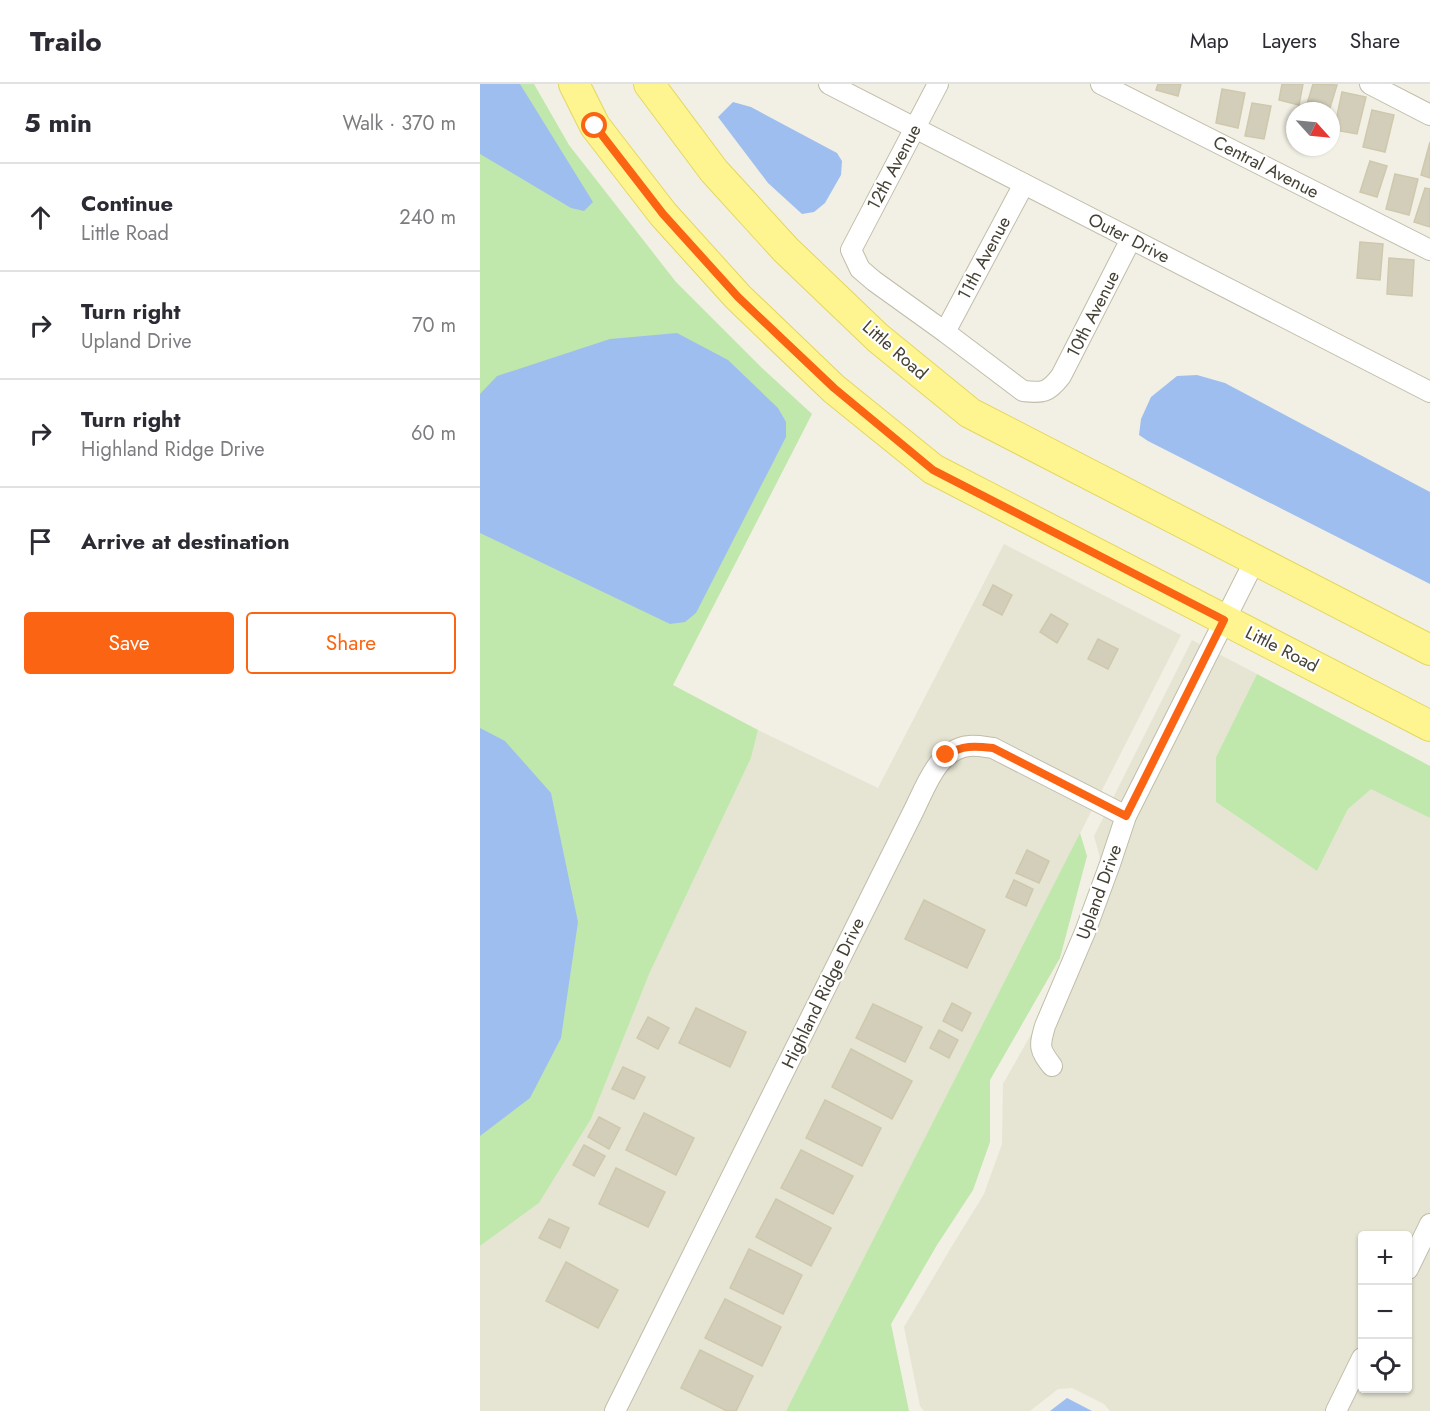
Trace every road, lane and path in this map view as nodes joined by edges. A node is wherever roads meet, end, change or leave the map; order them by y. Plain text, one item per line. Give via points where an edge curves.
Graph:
1 (574, 84) edge
2 (649, 84) edge
3 (829, 84) edge
4 (938, 84) edge
5 (1101, 84) edge
6 (1370, 84) edge
7 (1430, 115) edge
8 (915, 128) junction
9 (1024, 184) junction
10 (1131, 239) junction
11 (1430, 250) edge
12 (945, 332) junction
13 (1430, 392) edge
14 (1255, 560) junction
15 (1224, 620) junction
16 (1430, 650) edge
17 (1430, 726) edge
18 (1126, 816) junction
19 (1052, 1066) dead end
20 (1430, 1224) edge
21 (1412, 1259) edge
22 (1358, 1366) edge
23 (615, 1411) edge
24 (1336, 1411) edge

1 - 15 main road, Little Road via 595,126 663,214 738,297 834,388 933,470
2 - 14 main road, Little Road via 714,171 786,250 878,338 970,413
3 - 8 street, Outer Drive
4 - 8 street, 12th Avenue
5 - 11 street, Central Avenue
6 - 7 street
8 - 9 street, Outer Drive
8 - 12 street, 12th Avenue via 851,250 860,269
9 - 10 street, Outer Drive
9 - 12 street, 11th Avenue
10 - 12 street, 10th Avenue via 1052,388 1038,393 1023,391
10 - 13 street, Outer Drive
14 - 15 street, Upland Drive
14 - 16 main road, Little Road
15 - 17 main road, Little Road
15 - 18 street, Upland Drive
18 - 19 street, Upland Drive via 1043,1034 1042,1053
18 - 23 street, Highland Ridge Drive via 993,748 970,746 946,755 932,773
20 - 21 street
22 - 24 street

